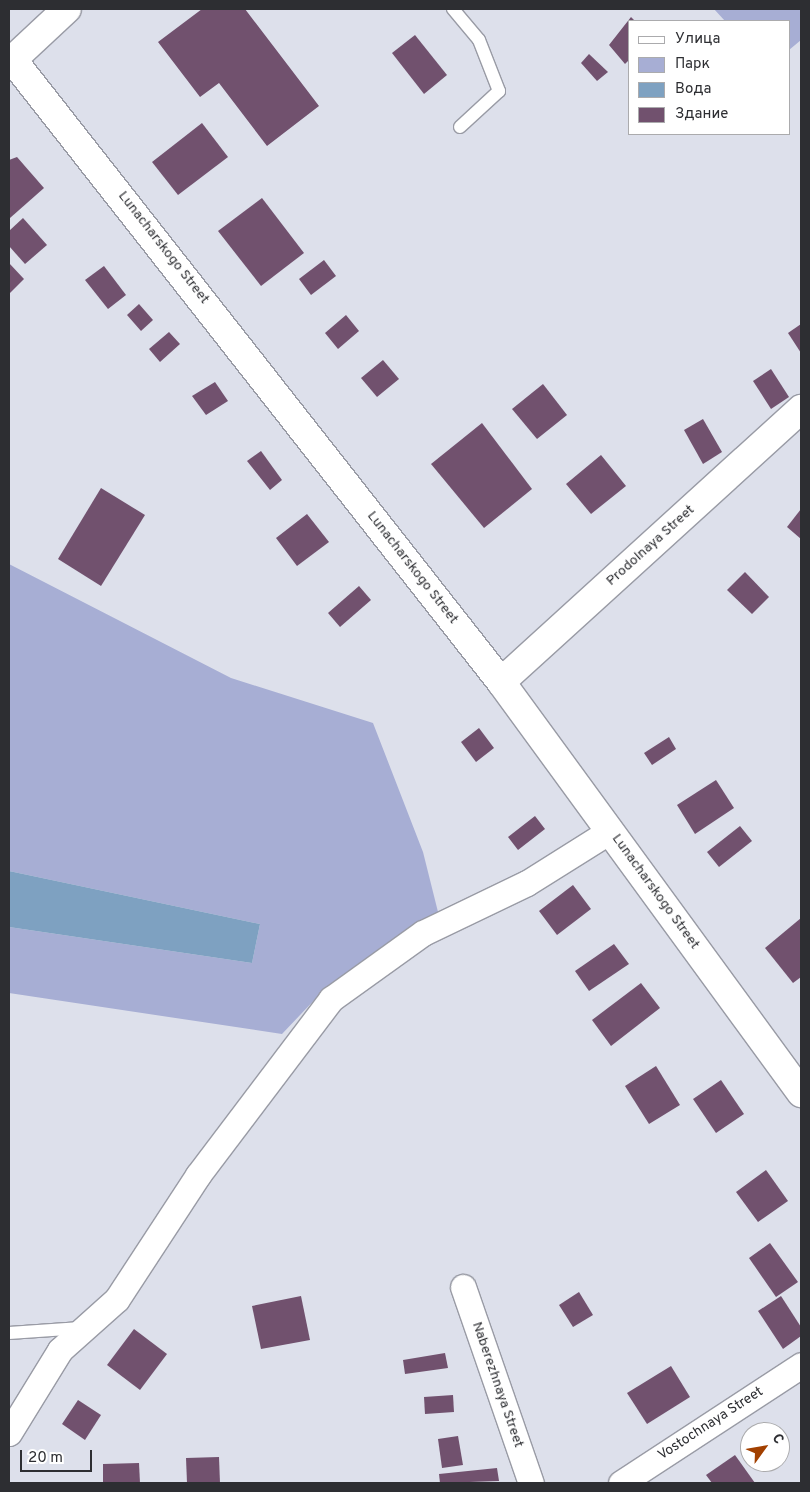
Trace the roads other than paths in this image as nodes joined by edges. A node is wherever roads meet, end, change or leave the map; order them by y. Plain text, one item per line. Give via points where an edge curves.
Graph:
1 (67, 9) edge
2 (453, 9) edge
3 (10, 58) edge
4 (460, 127) dead end
5 (801, 410) edge
6 (501, 682) junction
7 (610, 831) junction
8 (801, 1093) edge
9 (463, 1287) dead end
10 (86, 1327) junction
11 (9, 1333) edge
12 (801, 1365) edge
13 (9, 1433) edge
14 (530, 1483) edge
15 (621, 1483) edge

1 - 3 main road
2 - 4 lane via 479,40 499,91
3 - 6 main road, Lunacharskogo Street
5 - 6 main road, Prodolnaya Street
6 - 7 main road, Lunacharskogo Street
7 - 8 main road, Lunacharskogo Street
7 - 10 street via 527,883 422,933 331,999 198,1175 117,1299
9 - 14 street, Naberezhnaya Street
10 - 11 lane
10 - 13 street via 60,1350
12 - 15 street, Vostochnaya Street

